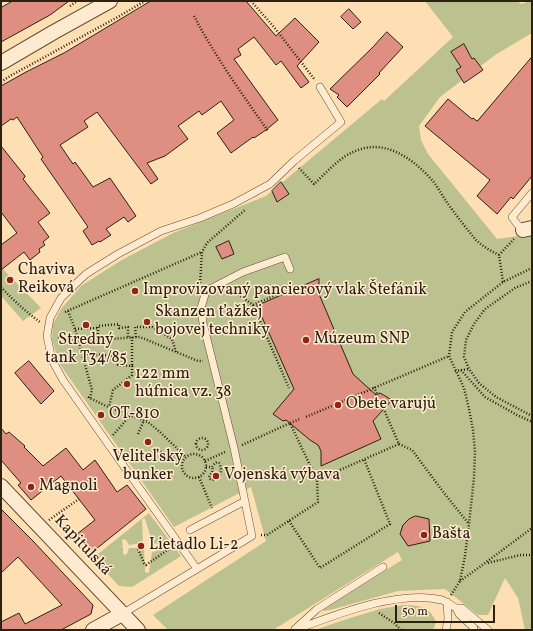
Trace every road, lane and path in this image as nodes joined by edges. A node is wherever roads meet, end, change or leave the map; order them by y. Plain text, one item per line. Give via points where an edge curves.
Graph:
1 (110, 1) edge
2 (145, 1) edge
3 (251, 1) edge
4 (194, 16) dead end
5 (1, 63) edge
6 (1, 82) edge
7 (320, 87) joint
8 (268, 131) dead end
9 (298, 166) dead end
10 (532, 193) edge
11 (251, 205) dead end
12 (527, 229) edge
13 (202, 252) junction
14 (499, 255) junction
15 (532, 268) edge
16 (290, 269) dead end
17 (532, 281) edge
18 (223, 282) junction
19 (503, 282) junction
20 (299, 285) dead end
21 (1, 287) edge
22 (206, 291) junction
23 (253, 305) junction
24 (68, 311) junction
25 (50, 318) junction
26 (98, 328) junction
27 (75, 329) junction
28 (48, 332) junction
29 (132, 337) junction
30 (136, 337) junction
31 (128, 338) junction
32 (98, 340) junction
33 (78, 341) junction
34 (176, 352) junction
35 (81, 354) junction
36 (449, 356) junction
37 (212, 359) junction
38 (132, 366) junction
39 (469, 369) junction
40 (461, 370) junction
41 (456, 371) junction
42 (289, 388) dead end
43 (374, 388) junction
44 (378, 394) dead end
45 (86, 396) dead end
46 (90, 398) junction
47 (109, 407) junction
48 (384, 410) dead end
49 (130, 415) junction
50 (306, 416) dead end
51 (532, 416) edge
52 (300, 419) dead end
53 (144, 420) junction
54 (532, 422) edge
55 (290, 423) junction
56 (138, 434) dead end
57 (106, 440) junction
58 (399, 444) junction
59 (234, 448) junction
60 (158, 450) dead end
61 (179, 450) junction
62 (200, 450) junction
63 (198, 455) junction
64 (186, 457) junction
65 (364, 459) junction
66 (205, 461) junction
67 (206, 467) junction
68 (212, 467) junction
69 (199, 477) junction
70 (317, 480) junction
71 (1, 486) edge
72 (79, 499) dead end
73 (245, 501) junction
74 (215, 517) junction
75 (49, 520) dead end
76 (289, 521) junction
77 (469, 524) junction
78 (532, 528) edge
79 (190, 530) dead end
80 (170, 532) junction
81 (267, 535) dead end
82 (138, 549) dead end
83 (532, 555) edge
84 (486, 563) junction
85 (383, 567) dead end
86 (197, 569) junction
87 (460, 581) junction
88 (447, 602) junction
89 (366, 606) junction
90 (456, 608) junction
91 (122, 614) junction
92 (94, 630) edge
93 (138, 630) edge
94 (294, 630) edge
95 (401, 630) edge
96 (446, 630) edge
97 (473, 630) edge
98 (488, 630) edge

1 - 5 street
2 - 6 path
3 - 7 path
4 - 8 path via 223,65
7 - 25 lane via 341,122 270,184 233,204 161,231 118,254 86,274 61,298
9 - 14 path via 314,184 350,153 367,147 382,147 399,153 416,164 431,179 477,240
10 - 12 lane via 512,217 517,224
11 - 13 path via 207,243
12 - 14 path
13 - 22 path via 200,286
13 - 24 path
14 - 19 path
15 - 19 path
16 - 18 lane via 285,258 243,272
17 - 39 path via 515,288 485,309 474,324 466,340 464,357
18 - 22 lane
18 - 23 path
19 - 36 path via 465,312 452,332
20 - 23 path
21 - 28 path
22 - 37 lane via 201,308
23 - 42 path
24 - 25 path
24 - 27 path
25 - 28 lane
26 - 27 path
26 - 31 path via 119,324 119,328 128,327
26 - 32 path
27 - 33 path
28 - 33 path
28 - 57 lane via 52,360 63,380
29 - 30 path
29 - 31 path
29 - 38 path
30 - 34 path
30 - 34 path via 135,327 152,327 172,339
31 - 32 path
32 - 33 path
33 - 35 path
34 - 37 path via 198,361
35 - 38 path via 114,356 118,364
35 - 46 path via 92,390
36 - 41 path
36 - 43 path
37 - 59 lane
38 - 47 path via 132,375 113,390
39 - 40 path
39 - 51 path via 479,383 496,396
40 - 41 path
40 - 54 path via 485,397
41 - 77 path via 464,388 469,409 475,452
43 - 44 path
43 - 50 path
45 - 46 path
46 - 47 path
47 - 49 path
48 - 58 path
49 - 53 path
49 - 57 path
52 - 55 path
53 - 56 path
53 - 61 path
55 - 59 path
55 - 70 path
57 - 80 lane
58 - 65 path
58 - 77 path via 412,450
59 - 66 path
59 - 73 lane
60 - 61 path via 172,459
61 - 64 path
62 - 62 path via 204,450 208,445 204,438 199,438 196,442
62 - 63 path
63 - 64 path
63 - 66 path
64 - 69 path via 181,467 184,474 191,478
65 - 70 path
65 - 76 path via 390,524 320,568
66 - 67 path
67 - 68 path
67 - 69 path
68 - 68 path via 217,462 222,468 221,474 214,480 209,478
69 - 74 path
70 - 76 path via 318,502
71 - 91 street, Kapitulská
72 - 75 path
73 - 74 lane
73 - 86 lane via 252,536
74 - 79 lane
76 - 81 path
77 - 87 path
78 - 84 path
80 - 82 path via 161,537 169,549 146,564
80 - 86 lane
83 - 84 path via 520,555
84 - 87 path
85 - 94 lane via 317,609
86 - 91 lane
87 - 88 path
88 - 89 lane via 418,598
88 - 90 lane
88 - 96 lane
89 - 94 lane
89 - 95 path
90 - 97 lane via 474,628
90 - 98 lane via 462,608
91 - 92 street
91 - 93 street, Kapitulská

